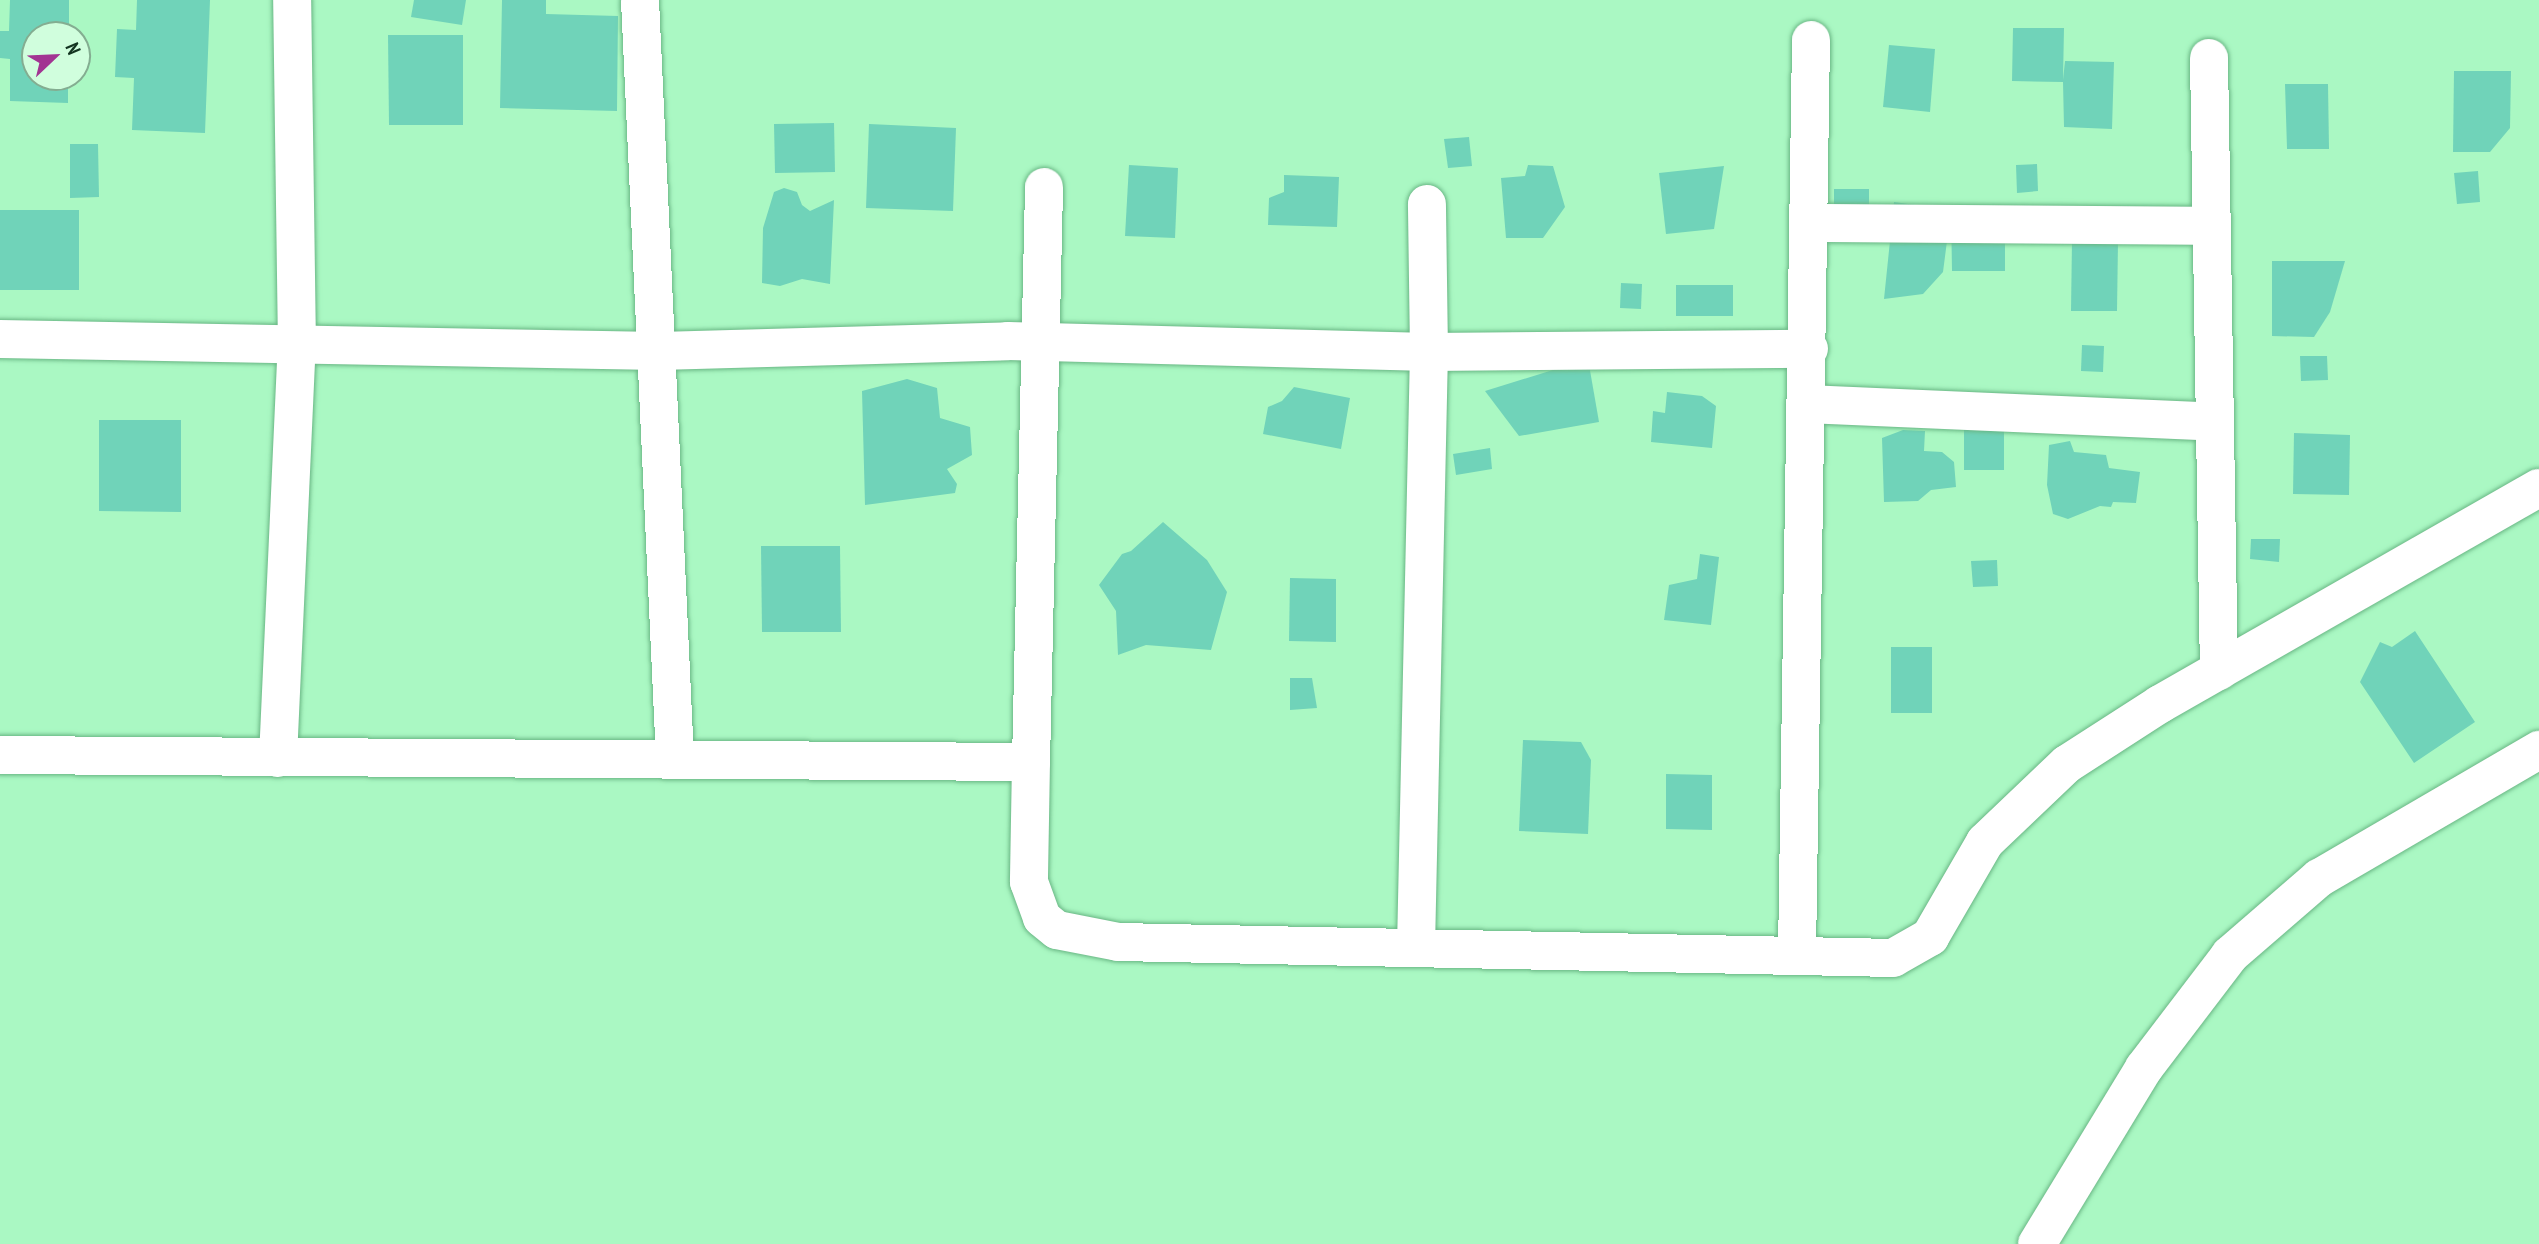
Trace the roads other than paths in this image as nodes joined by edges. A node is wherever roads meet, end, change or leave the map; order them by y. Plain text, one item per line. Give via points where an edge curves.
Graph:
1 (640, 0) edge
2 (292, 1) edge
3 (1811, 40) dead end
4 (2209, 58) dead end
5 (1044, 187) dead end
6 (1427, 204) dead end
7 (1810, 223) junction
8 (2212, 226) junction
9 (0, 339) edge
10 (1041, 342) junction
11 (297, 347) junction
12 (1809, 349) junction
13 (659, 351) junction
14 (1429, 352) junction
15 (1808, 404) junction
16 (2215, 422) junction
17 (2539, 488) edge
18 (2219, 671) junction
19 (2539, 750) edge
20 (0, 755) edge
21 (278, 758) junction
22 (674, 758) junction
23 (1031, 762) junction
24 (1416, 947) junction
25 (1797, 953) junction
26 (2038, 1244) edge

1 - 13 street
2 - 11 street
3 - 7 street
4 - 8 street
5 - 10 street
6 - 14 street
7 - 8 street
7 - 12 street
8 - 16 street
9 - 11 street
10 - 13 street
10 - 14 street
10 - 23 street
11 - 13 street
11 - 21 street
12 - 14 street
12 - 15 street
13 - 22 street
14 - 24 street
15 - 16 street
15 - 25 street
16 - 18 street
17 - 18 street
18 - 25 street via 2067,764 1985,842 1930,937 1892,958
19 - 26 street via 2319,878 2230,955 2144,1068
20 - 21 street
21 - 22 street
22 - 23 street
23 - 24 street via 1029,882 1042,918 1057,930 1118,942
24 - 25 street

